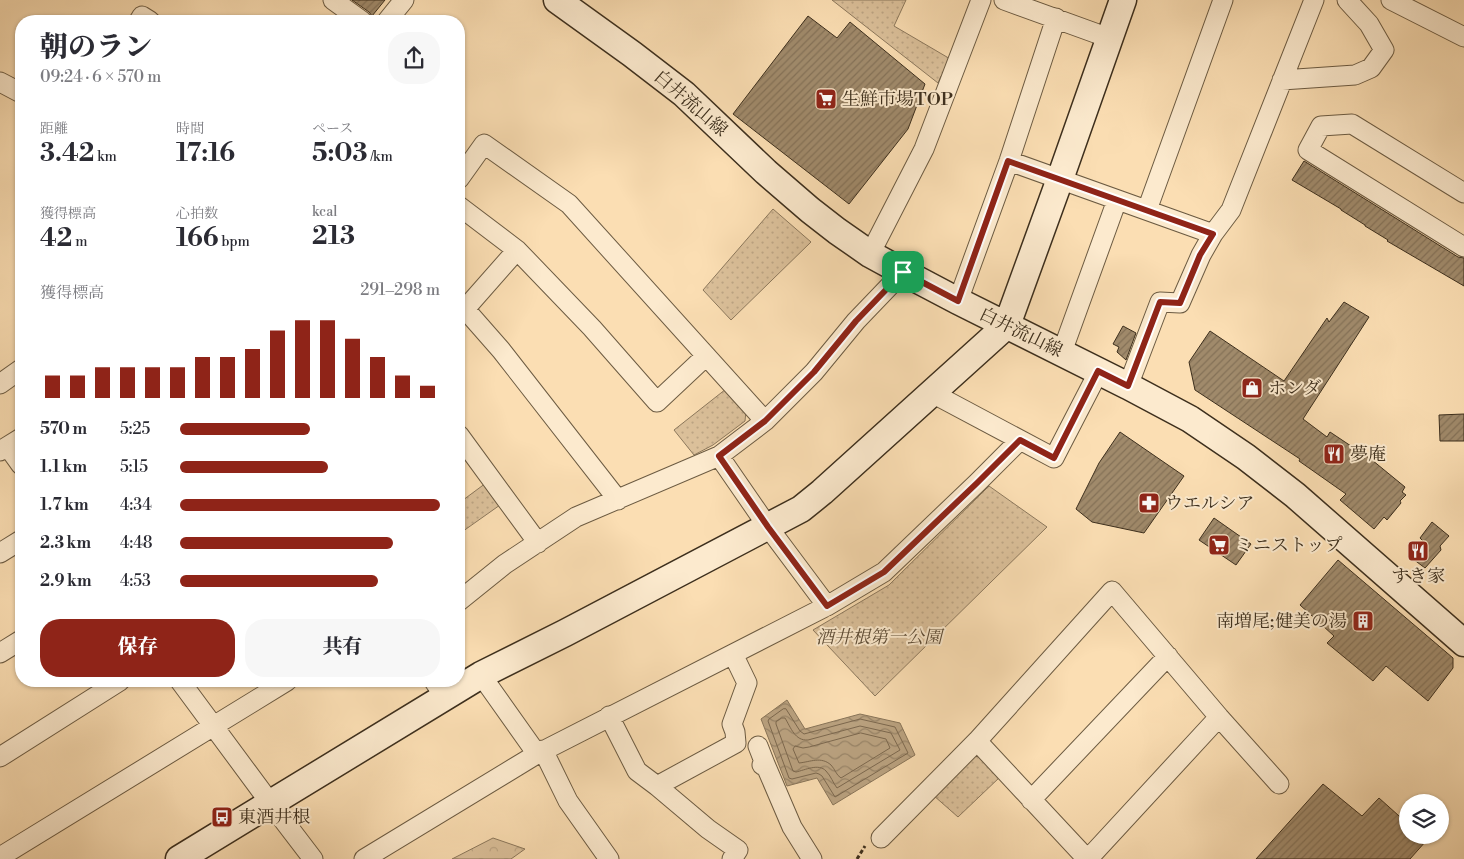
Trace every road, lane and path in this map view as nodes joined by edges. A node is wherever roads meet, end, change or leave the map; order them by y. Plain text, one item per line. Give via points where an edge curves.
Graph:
1 (333, 0) edge
2 (404, 0) edge
3 (557, 0) edge
4 (981, 0) edge
5 (1004, 0) edge
6 (1123, 0) edge
7 (1223, 0) edge
8 (1314, 0) edge
9 (1347, 0) edge
10 (1391, 0) edge
11 (1029, 4) edge
12 (1417, 6) edge
13 (354, 15) edge
14 (392, 15) edge
15 (1056, 18) junction
16 (1464, 37) edge
17 (1109, 38) junction
18 (1282, 80) junction
19 (0, 82) edge
20 (15, 90) edge
21 (1008, 161) junction
22 (465, 170) edge
23 (1060, 179) junction
24 (1464, 193) edge
25 (1117, 200) junction
26 (1147, 210) junction
27 (465, 211) edge
28 (1213, 234) junction
29 (1461, 239) edge
30 (516, 250) junction
31 (870, 254) junction
32 (903, 272) junction
33 (958, 301) junction
34 (1007, 325) junction
35 (1062, 352) junction
36 (706, 356) junction
37 (1098, 371) junction
38 (15, 373) edge
39 (0, 384) edge
40 (1128, 386) junction
41 (932, 393) junction
42 (765, 421) junction
43 (1020, 440) junction
44 (465, 443) edge
45 (719, 456) junction
46 (618, 500) junction
47 (768, 527) junction
48 (538, 543) junction
49 (15, 544) edge
50 (0, 553) edge
51 (465, 596) edge
52 (827, 606) junction
53 (1464, 643) edge
54 (15, 644) edge
55 (0, 653) edge
56 (733, 654) junction
57 (1168, 656) junction
58 (481, 675) junction
59 (465, 680) edge
60 (110, 687) edge
61 (184, 687) edge
62 (278, 687) edge
63 (439, 689) edge
64 (609, 716) junction
65 (1219, 717) junction
66 (213, 726) junction
67 (977, 741) junction
68 (758, 746) dead end
69 (540, 752) junction
70 (0, 756) edge
71 (1279, 784) dead end
72 (658, 786) junction
73 (1031, 800) junction
74 (270, 804) junction
75 (881, 838) dead end
76 (0, 857) edge
77 (179, 859) edge
78 (313, 859) edge
79 (364, 859) edge
80 (609, 859) edge
81 (732, 859) edge
82 (812, 859) edge
83 (1087, 859) edge

1 - 13 street
2 - 14 street
3 - 31 street, 白井流山線 via 684,94 810,210
4 - 31 street via 924,149
5 - 11 street
6 - 17 street
7 - 26 street
8 - 18 street
9 - 18 street via 1369,24 1384,50 1371,68 1355,75
10 - 12 street
11 - 15 street
12 - 16 street
15 - 17 street
15 - 21 street
17 - 23 street
18 - 28 street via 1231,210
19 - 20 street
21 - 23 street
21 - 33 street
22 - 36 street via 484,144 569,204
23 - 25 street
23 - 34 street
24 - 29 street via 1352,124 1321,126 1308,150
25 - 26 street
25 - 35 street
26 - 28 street
27 - 30 street
28 - 40 street via 1200,255 1180,303 1160,302
30 - 36 street via 592,328 657,402
30 - 46 street via 465,309 502,350
31 - 32 street, 白井流山線
32 - 33 street, 白井流山線
32 - 42 street via 856,321 814,372
33 - 34 street, 白井流山線
34 - 35 street, 白井流山線
34 - 41 street
35 - 37 street, 白井流山線
36 - 42 street
37 - 40 street, 白井流山線
37 - 43 street via 1054,458
38 - 39 street
40 - 53 street, 白井流山線 via 1190,419 1246,457 1295,495
41 - 43 street
41 - 47 street via 822,492 801,509
42 - 45 street
43 - 52 street via 884,572
44 - 48 street
45 - 46 street
45 - 47 street
46 - 48 street via 576,517
47 - 52 street
47 - 58 street
48 - 51 street via 504,564
49 - 50 street
52 - 56 street
54 - 55 street
56 - 64 street
56 - 72 street via 748,683 732,724 736,744
57 - 65 street
57 - 67 street via 1112,591
57 - 73 street
58 - 59 street
58 - 69 street
60 - 70 street
61 - 66 street
62 - 66 street
63 - 74 street
64 - 69 street
64 - 72 street via 637,771
65 - 71 street
65 - 83 street
66 - 74 street
66 - 76 street
67 - 73 street
67 - 75 street
68 - 82 street via 792,827
69 - 79 street
69 - 80 street via 568,801
72 - 81 street via 738,850
73 - 83 street
74 - 77 street
74 - 78 street

